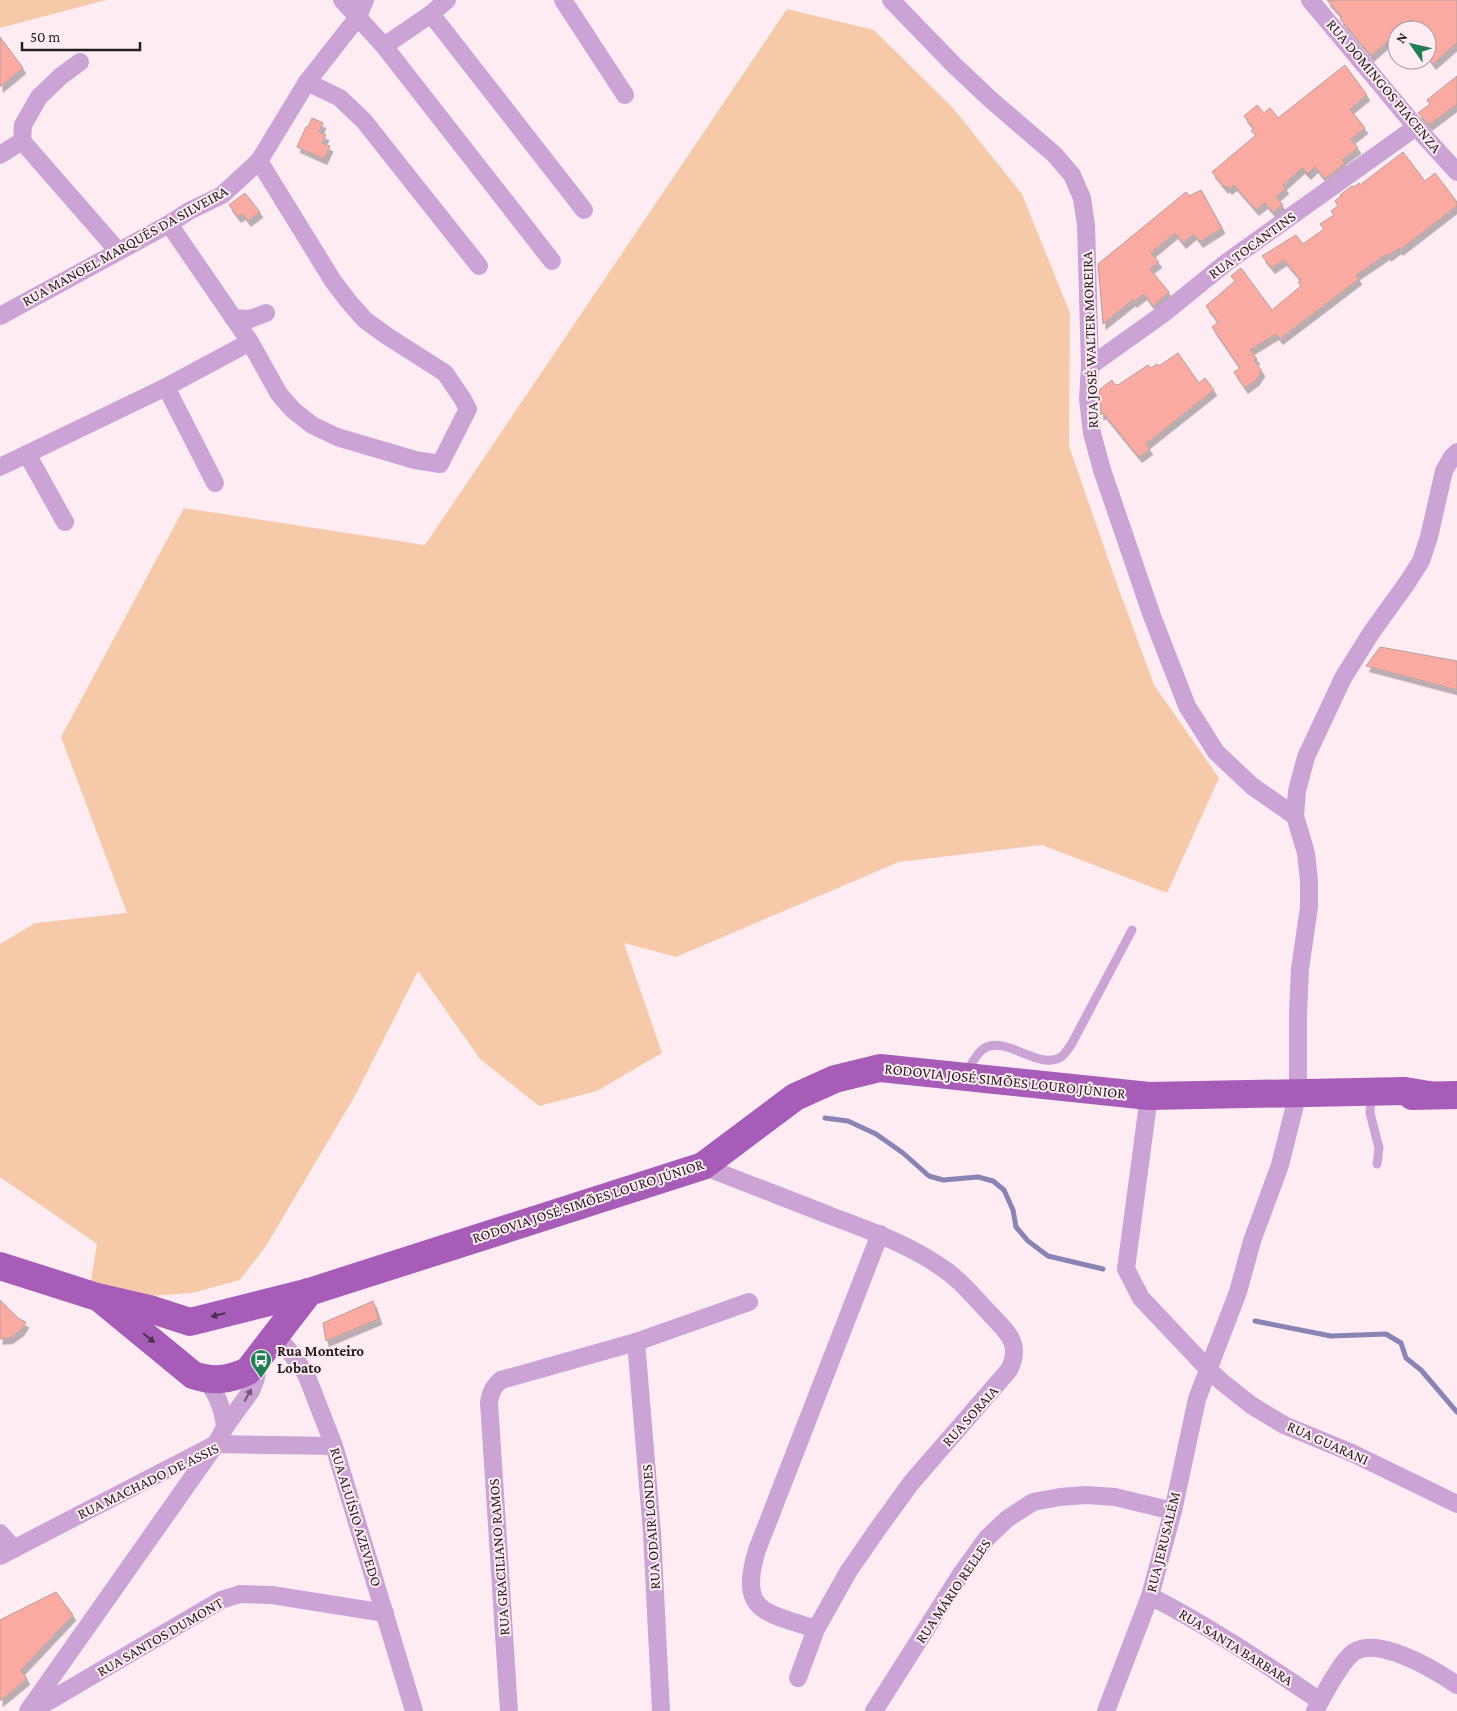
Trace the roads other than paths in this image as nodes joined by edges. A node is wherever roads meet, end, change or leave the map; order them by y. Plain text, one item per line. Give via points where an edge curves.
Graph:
1 (342, 0) edge
2 (366, 0) edge
3 (447, 0) edge
4 (563, 0) edge
5 (891, 0) edge
6 (1310, 0) edge
7 (431, 14) junction
8 (358, 17) junction
9 (384, 46) junction
10 (80, 62) dead end
11 (307, 82) junction
12 (625, 95) dead end
13 (1416, 127) junction
14 (22, 141) junction
15 (0, 155) edge
16 (258, 162) junction
17 (1457, 172) edge
18 (584, 210) dead end
19 (169, 224) junction
20 (118, 252) junction
21 (552, 261) dead end
22 (479, 266) dead end
23 (266, 313) dead end
24 (0, 316) edge
25 (233, 318) junction
26 (250, 342) junction
27 (1090, 366) junction
28 (166, 387) junction
29 (1457, 452) edge
30 (27, 454) junction
31 (0, 467) edge
32 (215, 483) dead end
33 (65, 522) dead end
34 (1295, 816) junction
35 (1132, 930) dead end
36 (964, 1076) junction
37 (1298, 1094) junction
38 (1328, 1094) junction
39 (1429, 1095) junction
40 (1457, 1095) edge
41 (1149, 1096) junction
42 (1371, 1098) junction
43 (1376, 1164) dead end
44 (702, 1166) junction
45 (880, 1234) junction
46 (0, 1266) edge
47 (309, 1292) junction
48 (97, 1297) junction
49 (750, 1302) dead end
50 (246, 1309) junction
51 (190, 1322) junction
52 (275, 1335) junction
53 (636, 1342) junction
54 (259, 1358) junction
55 (1208, 1369) junction
56 (200, 1377) junction
57 (225, 1427) junction
58 (216, 1444) junction
59 (334, 1446) junction
60 (1457, 1504) edge
61 (1172, 1511) junction
62 (0, 1533) edge
63 (7, 1552) edge
64 (1150, 1596) junction
65 (385, 1613) junction
66 (816, 1629) junction
67 (798, 1678) dead end
68 (1457, 1685) edge
69 (1318, 1706) edge
70 (28, 1711) edge
71 (32, 1711) edge
72 (414, 1711) edge
73 (509, 1711) edge
74 (661, 1711) edge
75 (874, 1711) edge
76 (1106, 1711) edge

1 - 8 street
2 - 8 street, RUA MANOEL MARQUÊS DA SILVEIRA
3 - 7 street
4 - 12 street
5 - 27 street, RUA JOSÉ WALTER MOREIRA via 954,65 1055,155 1072,175 1082,198 1086,224
6 - 13 street, RUA DOMINGOS PIACENZA
7 - 9 street
7 - 18 street
8 - 9 street
8 - 11 street, RUA MANOEL MARQUÊS DA SILVEIRA
9 - 21 street
10 - 14 street via 39,97 23,125
11 - 16 street, RUA MANOEL MARQUÊS DA SILVEIRA
11 - 22 street via 340,98 364,121
13 - 17 street, RUA DOMINGOS PIACENZA
13 - 27 street, RUA TOCANTINS via 1227,262 1157,319
14 - 15 street
14 - 20 street
16 - 19 street, RUA MANOEL MARQUÊS DA SILVEIRA via 222,195
16 - 26 street via 333,282 349,302 365,320 445,373 468,409 440,464 337,437 312,425 293,410 279,394
19 - 20 street, RUA MANOEL MARQUÊS DA SILVEIRA
19 - 25 street
20 - 24 street, RUA MANOEL MARQUÊS DA SILVEIRA
23 - 25 street via 250,319
25 - 26 street
26 - 28 street
27 - 34 street, RUA JOSÉ WALTER MOREIRA via 1088,398 1092,433 1102,470 1187,706 1216,752 1252,786
28 - 30 street
28 - 32 street
29 - 34 street, RUA JERUSALÉM via 1444,471 1421,561 1343,678 1306,757 1296,791
30 - 31 street
30 - 33 street
34 - 37 street, RUA JERUSALÉM via 1306,853 1309,881 1300,969
35 - 36 lane via 1071,1045 1061,1057 1047,1061 1000,1045 985,1048
36 - 41 main road, RODOVIA JOSÉ SIMÕES LOURO JÚNIOR
36 - 44 main road, RODOVIA JOSÉ SIMÕES LOURO JÚNIOR via 880,1068 834,1079 796,1097
37 - 38 main road, RODOVIA JOSÉ SIMÕES LOURO JÚNIOR
37 - 41 main road, RODOVIA JOSÉ SIMÕES LOURO JÚNIOR
37 - 55 street, RUA JERUSALÉM via 1280,1165 1252,1241 1238,1292
38 - 39 main road, RODOVIA JOSÉ SIMÕES LOURO JÚNIOR via 1405,1091
38 - 42 main road, RODOVIA JOSÉ SIMÕES LOURO JÚNIOR
39 - 40 main road, RODOVIA JOSÉ SIMÕES LOURO JÚNIOR
39 - 42 main road, RODOVIA JOSÉ SIMÕES LOURO JÚNIOR
41 - 55 street via 1126,1269 1140,1298
42 - 43 lane via 1370,1113 1379,1148
44 - 45 street, RUA SORAIA
44 - 47 main road, RODOVIA JOSÉ SIMÕES LOURO JÚNIOR
45 - 66 street via 752,1567 751,1594 762,1609
45 - 66 street, RUA SORAIA via 940,1265 962,1284 1012,1340 1014,1360 1000,1382 906,1491 848,1572
46 - 48 main road
47 - 50 main road, RODOVIA JOSÉ SIMÕES LOURO JÚNIOR
47 - 52 main road
48 - 51 main road
48 -> 56 main road
49 - 53 street
50 -> 51 main road, RODOVIA JOSÉ SIMÕES LOURO JÚNIOR
50 - 52 main road
51 - 56 main road via 177,1342 177,1352 182,1363
52 - 54 main road
52 - 59 street, RUA ALUÍSIO AZEVEDO via 306,1374
53 - 73 street, RUA GRACILIANO RAMOS via 501,1380 491,1393 489,1402
53 - 74 street, RUA ODAIR LONDES via 652,1533
54 - 56 main road via 248,1371 236,1377 221,1380
57 -> 54 street via 251,1391
55 - 60 street, RUA GUARANI via 1251,1405 1284,1425 1352,1453
55 - 61 street, RUA JERUSALÉM via 1196,1399
56 - 57 street via 221,1402
57 - 58 street
58 - 59 street, RUA MACHADO DE ASSIS
58 - 63 street, RUA MACHADO DE ASSIS
58 - 70 street
59 - 65 street, RUA ALUÍSIO AZEVEDO
61 - 64 street, RUA JERUSALÉM
61 - 75 street, RUA MÁRIO RELLES via 1115,1497 1086,1494 1033,1502 1007,1519 987,1538 961,1574
62 - 63 street
64 - 69 street, RUA SANTA BARBARA via 1254,1657
64 - 76 street, RUA JERUSALÉM
65 - 71 street, RUA SANTOS DUMONT via 272,1595 240,1594 221,1600
65 - 72 street, RUA ALUÍSIO AZEVEDO
66 - 67 street, RUA SORAIA
68 - 69 street via 1408,1658 1384,1650 1362,1648 1352,1653 1341,1667

